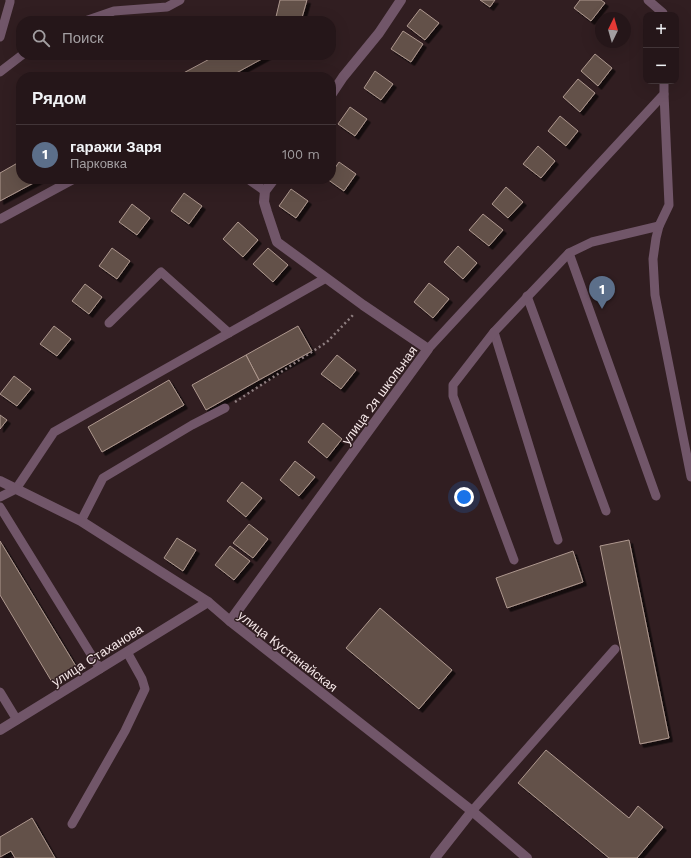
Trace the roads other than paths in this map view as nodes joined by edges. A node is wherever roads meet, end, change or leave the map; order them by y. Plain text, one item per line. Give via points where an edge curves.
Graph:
1 (10, 0) edge
2 (180, 0) edge
3 (401, 0) edge
4 (648, 0) edge
5 (662, 12) edge
6 (100, 16) edge
7 (0, 37) edge
8 (16, 60) edge
9 (0, 72) edge
10 (664, 84) edge
11 (336, 88) edge
12 (664, 94) junction
13 (65, 184) edge
14 (255, 184) edge
15 (270, 184) edge
16 (265, 191) junction
17 (0, 219) edge
18 (659, 226) junction
19 (569, 253) junction
20 (326, 278) junction
21 (527, 296) junction
22 (109, 324) dead end
23 (494, 332) junction
24 (229, 333) junction
25 (428, 349) junction
26 (225, 408) road end
27 (691, 477) edge
28 (0, 480) edge
29 (16, 489) junction
30 (0, 496) edge
31 (656, 496) dead end
32 (0, 507) edge
33 (606, 511) dead end
34 (81, 521) junction
35 (558, 540) dead end
36 (514, 560) dead end
37 (208, 602) junction
38 (230, 621) junction
39 (615, 649) dead end
40 (127, 652) junction
41 (100, 669) junction
42 (0, 692) edge
43 (17, 720) junction
44 (0, 730) edge
45 (472, 811) junction
46 (72, 824) dead end
47 (435, 858) edge
48 (527, 858) edge

1 - 7 lane
2 - 6 lane via 167,7 114,11
3 - 11 street
4 - 5 lane
8 - 9 lane
10 - 12 lane
12 - 18 lane via 669,205
12 - 25 lane
13 - 17 lane
14 - 16 lane
15 - 16 street
16 - 20 street, улица 2я школьная via 264,202 277,242
18 - 19 lane via 592,242
18 - 27 lane via 653,259 655,295
19 - 21 lane
19 - 31 lane
20 - 24 lane
20 - 25 street, улица 2я школьная
21 - 23 lane
21 - 33 lane
22 - 24 lane via 162,272
23 - 35 lane
23 - 36 lane via 453,385 453,396
24 - 29 lane via 54,432
25 - 38 street, улица 2я школьная
26 - 34 lane via 103,478
28 - 29 street, улица Кустанайская
29 - 30 lane
29 - 34 street, улица Кустанайская
32 - 41 lane
34 - 37 street, улица Кустанайская
37 - 38 street, улица Кустанайская
37 - 40 street, улица Стаханова
38 - 45 street, улица Кустанайская
39 - 45 lane
40 - 41 street, улица Стаханова
40 - 46 lane via 145,690 125,731
41 - 43 street, улица Стаханова
42 - 43 lane
43 - 44 street, улица Стаханова
45 - 47 street
45 - 48 street, улица Кустанайская

